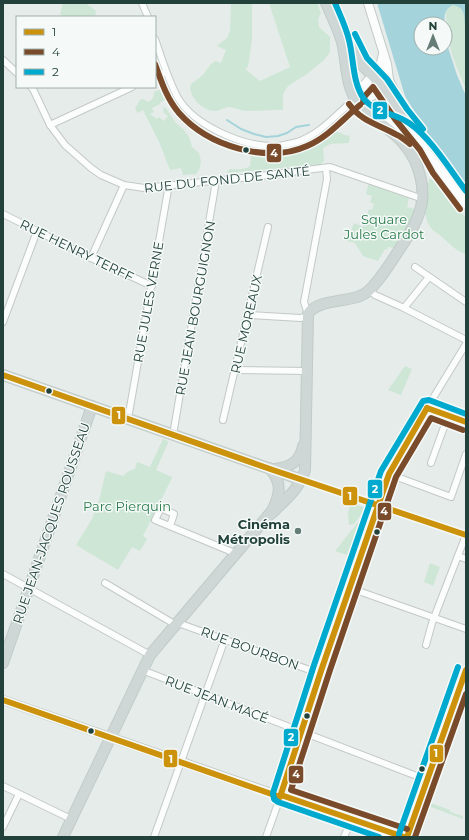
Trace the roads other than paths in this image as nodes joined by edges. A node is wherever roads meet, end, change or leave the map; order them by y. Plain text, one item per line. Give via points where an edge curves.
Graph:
1 (142, 3) edge
2 (326, 3) edge
3 (333, 3) edge
4 (368, 3) edge
5 (148, 16) edge
6 (156, 42) edge
7 (383, 54) junction
8 (3, 60) edge
9 (16, 72) edge
10 (166, 72) junction
11 (373, 76) junction
12 (156, 77) edge
13 (386, 84) junction
14 (32, 88) edge
15 (130, 88) edge
16 (355, 99) junction
17 (401, 114) junction
18 (370, 115) junction
19 (50, 125) junction
20 (404, 129) junction
21 (406, 145) junction
22 (326, 168) junction
23 (439, 168) junction
24 (216, 181) junction
25 (124, 185) junction
26 (167, 186) junction
27 (423, 199) junction
28 (466, 204) edge
29 (3, 214) edge
30 (268, 227) dead end
31 (37, 231) junction
32 (90, 258) junction
33 (415, 267) dead end
34 (429, 277) junction
35 (152, 286) junction
36 (369, 290) junction
37 (466, 302) edge
38 (404, 308) junction
39 (248, 315) junction
40 (307, 316) junction
41 (3, 322) edge
42 (466, 340) edge
43 (466, 344) edge
44 (235, 370) junction
45 (306, 371) junction
46 (3, 375) edge
47 (92, 406) junction
48 (427, 408) junction
49 (448, 416) junction
50 (128, 418) junction
51 (223, 420) dead end
52 (466, 422) edge
53 (305, 425) junction
54 (173, 434) junction
55 (466, 454) edge
56 (431, 463) dead end
57 (271, 469) junction
58 (389, 474) junction
59 (302, 480) junction
60 (378, 505) junction
61 (268, 516) junction
62 (170, 526) dead end
63 (466, 535) edge
64 (237, 554) junction
65 (458, 556) junction
66 (466, 559) edge
67 (3, 574) edge
68 (105, 583) dead end
69 (28, 588) junction
70 (350, 588) junction
71 (435, 618) junction
72 (177, 624) junction
73 (466, 629) edge
74 (225, 639) junction
75 (426, 645) dead end
76 (150, 655) junction
77 (4, 659) edge
78 (142, 670) junction
79 (466, 670) edge
80 (321, 674) junction
81 (205, 695) junction
82 (3, 700) edge
83 (301, 732) junction
84 (110, 738) junction
85 (181, 762) junction
86 (427, 780) junction
87 (3, 786) edge
88 (19, 794) junction
89 (280, 797) junction
90 (71, 819) junction
91 (352, 821) junction
92 (3, 827) edge
93 (62, 837) edge
94 (154, 837) edge
95 (266, 837) edge
96 (344, 837) edge
97 (398, 837) edge
98 (407, 837) edge

1 - 5 street
2 - 16 main road via 342,43 348,80
3 - 11 main road via 355,54
4 - 7 street
6 - 10 street
7 - 11 street via 380,67
7 - 13 street via 387,64
8 - 9 street
10 - 12 street
10 - 16 street via 179,99 190,112 210,127 236,139 271,147 298,142 310,136 325,127
11 - 13 main road
11 - 16 street via 357,93
13 - 16 street via 370,99
13 - 17 main road
14 - 19 street, RUE DU FOND DE SANTÉ
15 - 19 street
16 - 18 main road
17 - 20 main road
17 - 23 main road via 426,146
18 - 20 main road
18 - 21 main road
19 - 25 street, RUE DU FOND DE SANTÉ via 65,146 91,168
20 - 21 main road
20 - 23 main road via 417,140
21 - 27 main road via 421,176
22 - 24 street, RUE DU FOND DE SANTÉ
22 - 27 street, RUE DU FOND DE SANTÉ via 330,167
22 - 40 street via 327,179 304,302
23 - 28 main road
24 - 26 street, RUE DU FOND DE SANTÉ
24 - 54 street, RUE JEAN BOURGUIGNON
25 - 26 street, RUE DU FOND DE SANTÉ via 144,188
25 - 32 street
26 - 35 street, RUE JULES VERNE
27 - 36 main road via 418,217 407,238
29 - 31 street, RUE HENRY TERFF
30 - 39 street, RUE MOREAUX
31 - 32 street, RUE HENRY TERFF
31 - 41 street
32 - 35 street, RUE HENRY TERFF
33 - 34 street
34 - 37 street
34 - 38 street
35 - 50 street, RUE JULES VERNE
36 - 38 street
36 - 40 main road via 350,300 315,306
38 - 42 street
39 - 40 street via 300,318
39 - 44 street, RUE MOREAUX
40 - 45 main road
43 - 48 street
44 - 45 street
44 - 51 street, RUE MOREAUX
45 - 53 main road
46 - 47 main road
47 - 50 main road
47 - 69 main road, RUE JEAN-JACQUES ROUSSEAU
48 - 49 street
48 - 58 street
49 - 52 street
49 - 56 street
50 - 54 main road
53 - 57 main road via 303,448 296,462 288,467
53 - 59 main road via 306,455
54 - 57 main road
55 - 58 street via 451,497
57 - 59 main road
57 - 61 main road via 279,486 276,503
58 - 60 street
59 - 60 street
59 - 61 main road via 290,496
60 - 63 street
60 - 70 street
61 - 64 main road
62 - 64 street
63 - 65 street
64 - 72 main road
65 - 66 street
65 - 71 street
67 - 69 street
68 - 72 street, RUE BOURBON
69 - 76 street
69 - 77 main road, RUE JEAN-JACQUES ROUSSEAU
70 - 71 street
70 - 80 street
71 - 73 street
71 - 75 street
72 - 74 street, RUE BOURBON
72 - 76 main road
74 - 80 street, RUE BOURBON
74 - 81 street
76 - 78 main road
78 - 81 street, RUE JEAN MACÉ
78 - 84 main road
79 - 86 street
80 - 83 street
81 - 83 street, RUE JEAN MACÉ
81 - 85 street
82 - 84 street
83 - 86 street, RUE JEAN MACÉ
83 - 89 street
84 - 85 street
84 - 90 main road
85 - 89 street
85 - 94 street
86 - 98 street
87 - 88 street
88 - 90 street
88 - 92 street
89 - 91 street
89 - 95 street
90 - 93 main road
91 - 96 street
91 - 97 street

